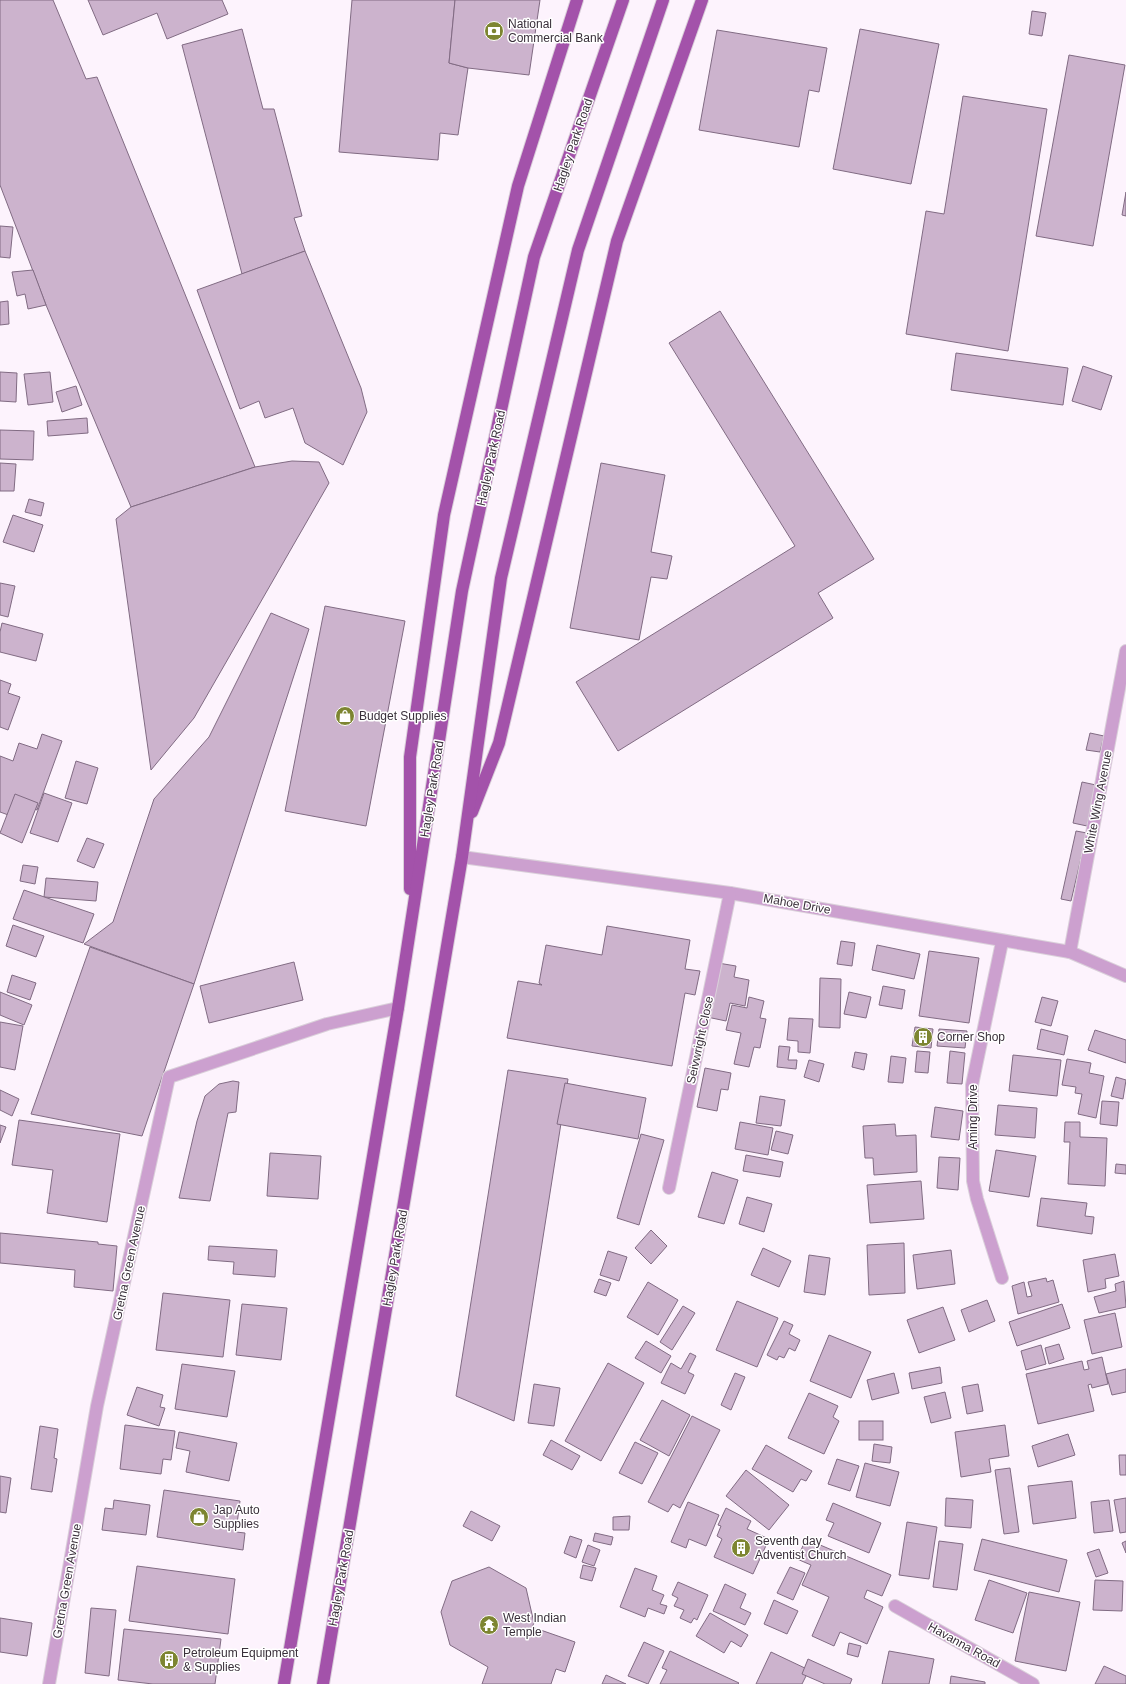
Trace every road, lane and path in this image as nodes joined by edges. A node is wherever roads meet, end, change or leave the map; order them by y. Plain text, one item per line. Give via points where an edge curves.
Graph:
1 (577, 0) edge
2 (623, 0) edge
3 (663, 0) edge
4 (702, 0) edge
5 (1126, 652) edge
6 (465, 832) junction
7 (462, 857) junction
8 (730, 893) junction
9 (410, 928) junction
10 (1002, 942) junction
11 (1070, 952) junction
12 (1126, 976) edge
13 (398, 1008) junction
14 (669, 1188) dead end
15 (1002, 1278) dead end
16 (895, 1606) dead end
17 (49, 1684) edge
18 (284, 1684) edge
19 (323, 1684) edge
20 (1033, 1684) edge

1 - 9 main road, Hagley Park Road via 518,186 444,515 410,757
2 - 9 main road, Hagley Park Road via 534,257 462,591
3 - 6 main road, Hagley Park Road via 578,250 501,578
4 - 6 main road, Hagley Park Road via 616,241 499,743
5 - 11 street, White Wing Avenue
6 - 7 main road, Hagley Park Road
7 - 8 street, Mahoe Drive
7 - 19 main road, Hagley Park Road
8 - 10 street, Mahoe Drive
8 - 14 street, Seivwright Close
9 - 13 main road, Hagley Park Road
10 - 11 street, Mahoe Drive
10 - 15 street, Aming Drive via 972,1085 973,1181
11 - 12 street, Mahoe Drive
13 - 17 street, Gretna Green Avenue via 327,1024 169,1077 97,1406
13 - 18 main road, Hagley Park Road
16 - 20 street, Havanna Road

